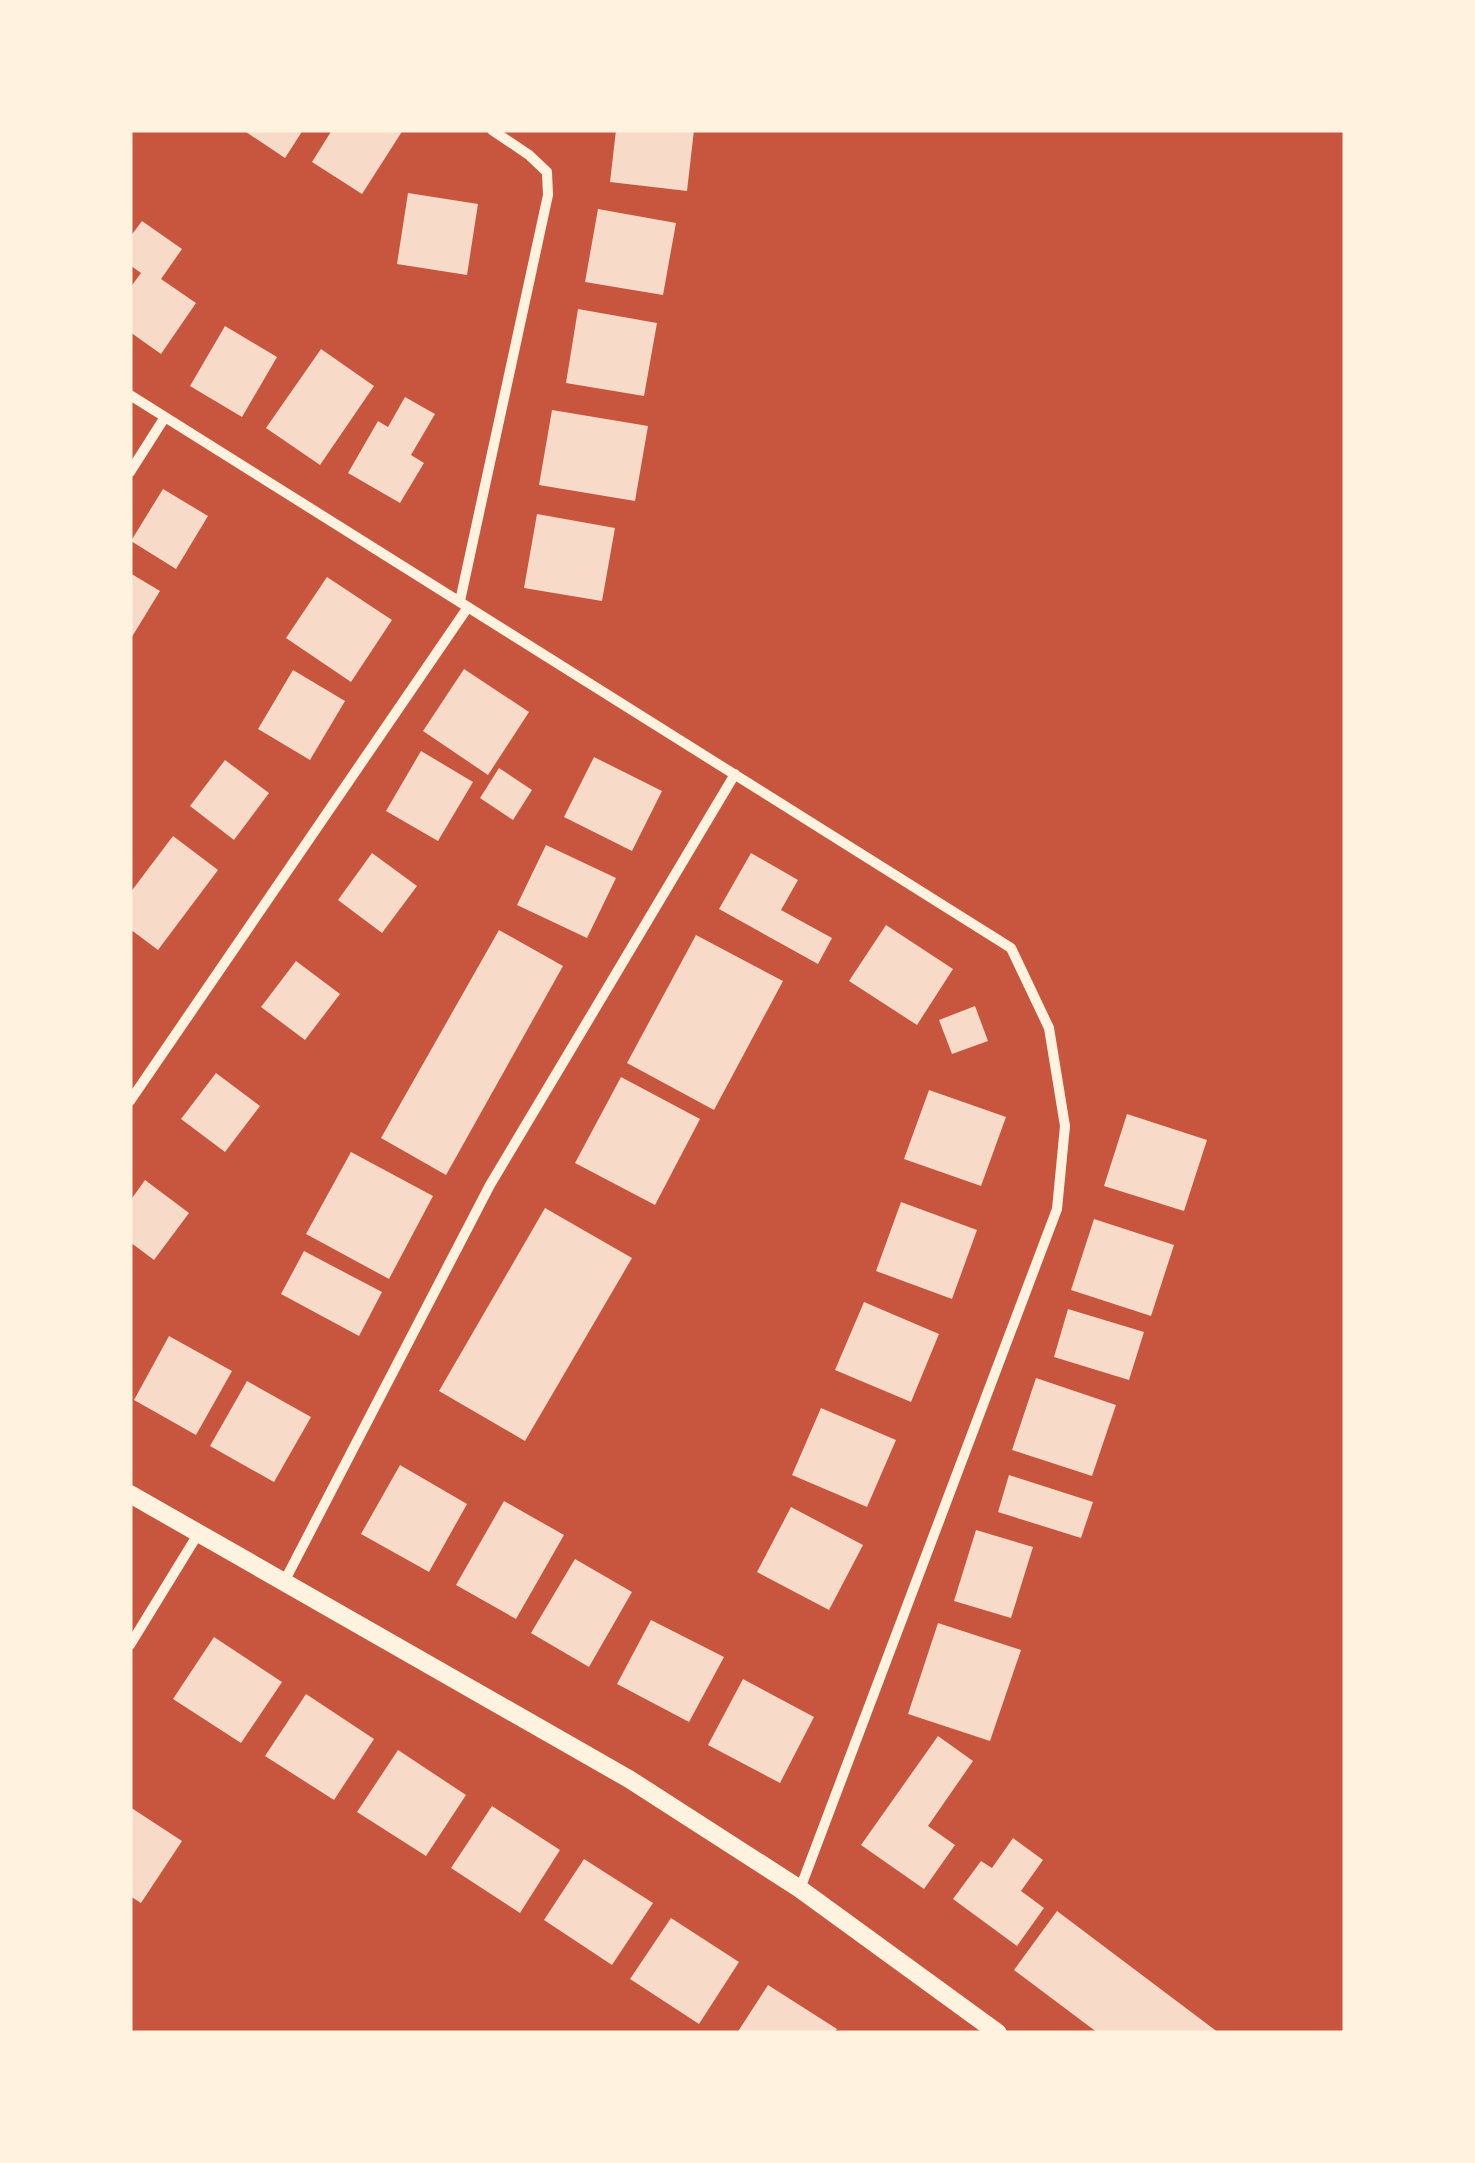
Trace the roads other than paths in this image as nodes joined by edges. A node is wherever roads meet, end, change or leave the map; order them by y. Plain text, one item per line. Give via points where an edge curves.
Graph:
1 (492, 130) edge
2 (130, 395) edge
3 (166, 417) junction
4 (130, 472) edge
5 (464, 604) junction
6 (735, 774) junction
7 (130, 1102) edge
8 (130, 1494) edge
9 (198, 1534) junction
10 (284, 1582) junction
11 (130, 1644) edge
12 (800, 1889) junction
13 (998, 2033) edge

1 - 5 street via 547,172 548,195
2 - 3 street
3 - 4 street
3 - 5 street
5 - 6 street
5 - 7 street
6 - 10 street via 490,1185
6 - 12 street via 1011,948 1049,1028 1065,1126 1057,1209
8 - 9 street
9 - 10 street
9 - 11 street
10 - 12 street via 629,1780
12 - 13 street

